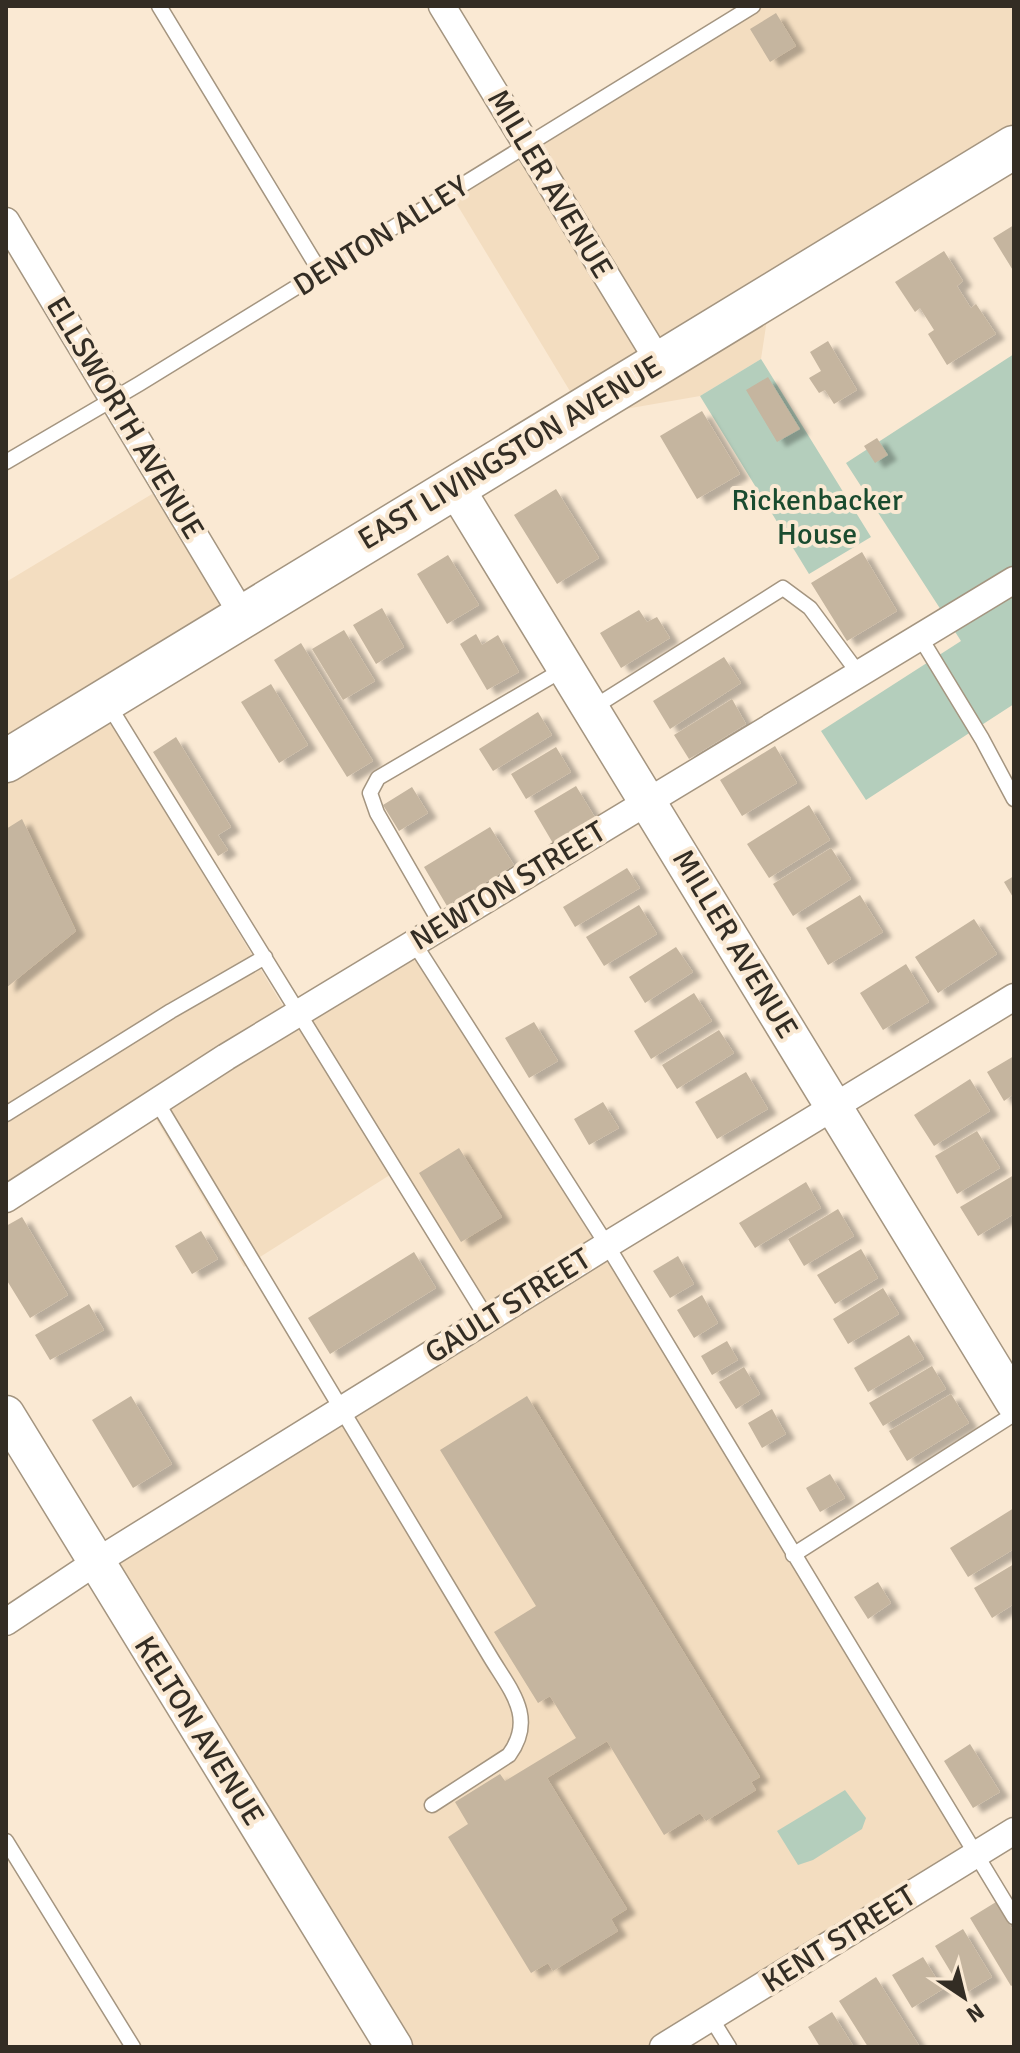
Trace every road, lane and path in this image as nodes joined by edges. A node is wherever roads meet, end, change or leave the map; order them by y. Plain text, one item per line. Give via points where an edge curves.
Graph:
1 (159, 6) edge
2 (442, 6) edge
3 (753, 6) edge
4 (727, 12) edge
5 (527, 146) junction
6 (1014, 147) edge
7 (6, 221) edge
8 (321, 273) junction
9 (659, 362) junction
10 (113, 399) junction
11 (6, 462) edge
12 (455, 487) junction
13 (1014, 580) edge
14 (243, 616) junction
15 (920, 637) junction
16 (566, 667) junction
17 (859, 674) junction
18 (105, 700) junction
19 (591, 709) junction
20 (6, 761) edge
21 (1014, 799) edge
22 (648, 802) junction
23 (442, 926) junction
24 (414, 943) junction
25 (265, 957) junction
26 (1014, 997) edge
27 (299, 1013) junction
28 (157, 1102) junction
29 (833, 1106) junction
30 (6, 1114) edge
31 (6, 1199) edge
32 (607, 1245) junction
33 (488, 1320) junction
34 (1014, 1402) edge
35 (342, 1410) junction
36 (6, 1414) edge
37 (1014, 1414) edge
38 (793, 1555) junction
39 (96, 1562) junction
40 (6, 1622) edge
41 (432, 1805) dead end
42 (1014, 1831) edge
43 (6, 1841) edge
44 (976, 1854) junction
45 (1014, 1917) edge
46 (711, 2018) junction
47 (133, 2047) edge
48 (394, 2047) edge
49 (663, 2047) edge
50 (729, 2047) edge

1 - 8 lane
2 - 5 street, MILLER AVENUE
3 - 4 lane, DENTON ALLEY
4 - 5 lane, DENTON ALLEY
5 - 8 lane, DENTON ALLEY
5 - 9 street, MILLER AVENUE
6 - 9 main road, EAST LIVINGSTON AVENUE
7 - 10 street, ELLSWORTH AVENUE
8 - 10 lane, DENTON ALLEY
9 - 12 main road, EAST LIVINGSTON AVENUE
10 - 11 lane, DENTON ALLEY
10 - 14 street, ELLSWORTH AVENUE
12 - 14 main road, EAST LIVINGSTON AVENUE
12 - 16 main road, MILLER AVENUE
13 - 15 street, NEWTON STREET
14 - 18 main road, EAST LIVINGSTON AVENUE
15 - 17 street, NEWTON STREET
15 - 21 lane
16 - 19 main road, MILLER AVENUE
16 - 23 lane via 378,778 370,793
17 - 19 lane via 810,608 783,588
17 - 22 street, NEWTON STREET
18 - 20 main road, EAST LIVINGSTON AVENUE
18 - 25 lane
19 - 22 main road, MILLER AVENUE
22 - 23 street, NEWTON STREET
22 - 29 main road, MILLER AVENUE
23 - 24 street, NEWTON STREET
24 - 27 street, NEWTON STREET
24 - 32 lane
25 - 27 lane
25 - 30 lane
26 - 29 street, GAULT STREET
27 - 28 street, NEWTON STREET
27 - 33 lane
28 - 31 street, NEWTON STREET
28 - 35 lane
29 - 32 street, GAULT STREET
29 - 34 main road, MILLER AVENUE
32 - 33 street, GAULT STREET
32 - 38 lane
33 - 35 street, GAULT STREET
35 - 39 street, GAULT STREET
35 - 41 lane via 521,1712 522,1729 509,1755
36 - 39 main road, KELTON AVENUE
37 - 38 lane
38 - 44 lane
39 - 40 street, GAULT STREET
39 - 48 main road, KELTON AVENUE
42 - 44 street, KENT STREET
43 - 47 lane
44 - 45 lane
44 - 46 street, KENT STREET
46 - 49 street, KENT STREET
46 - 50 lane

